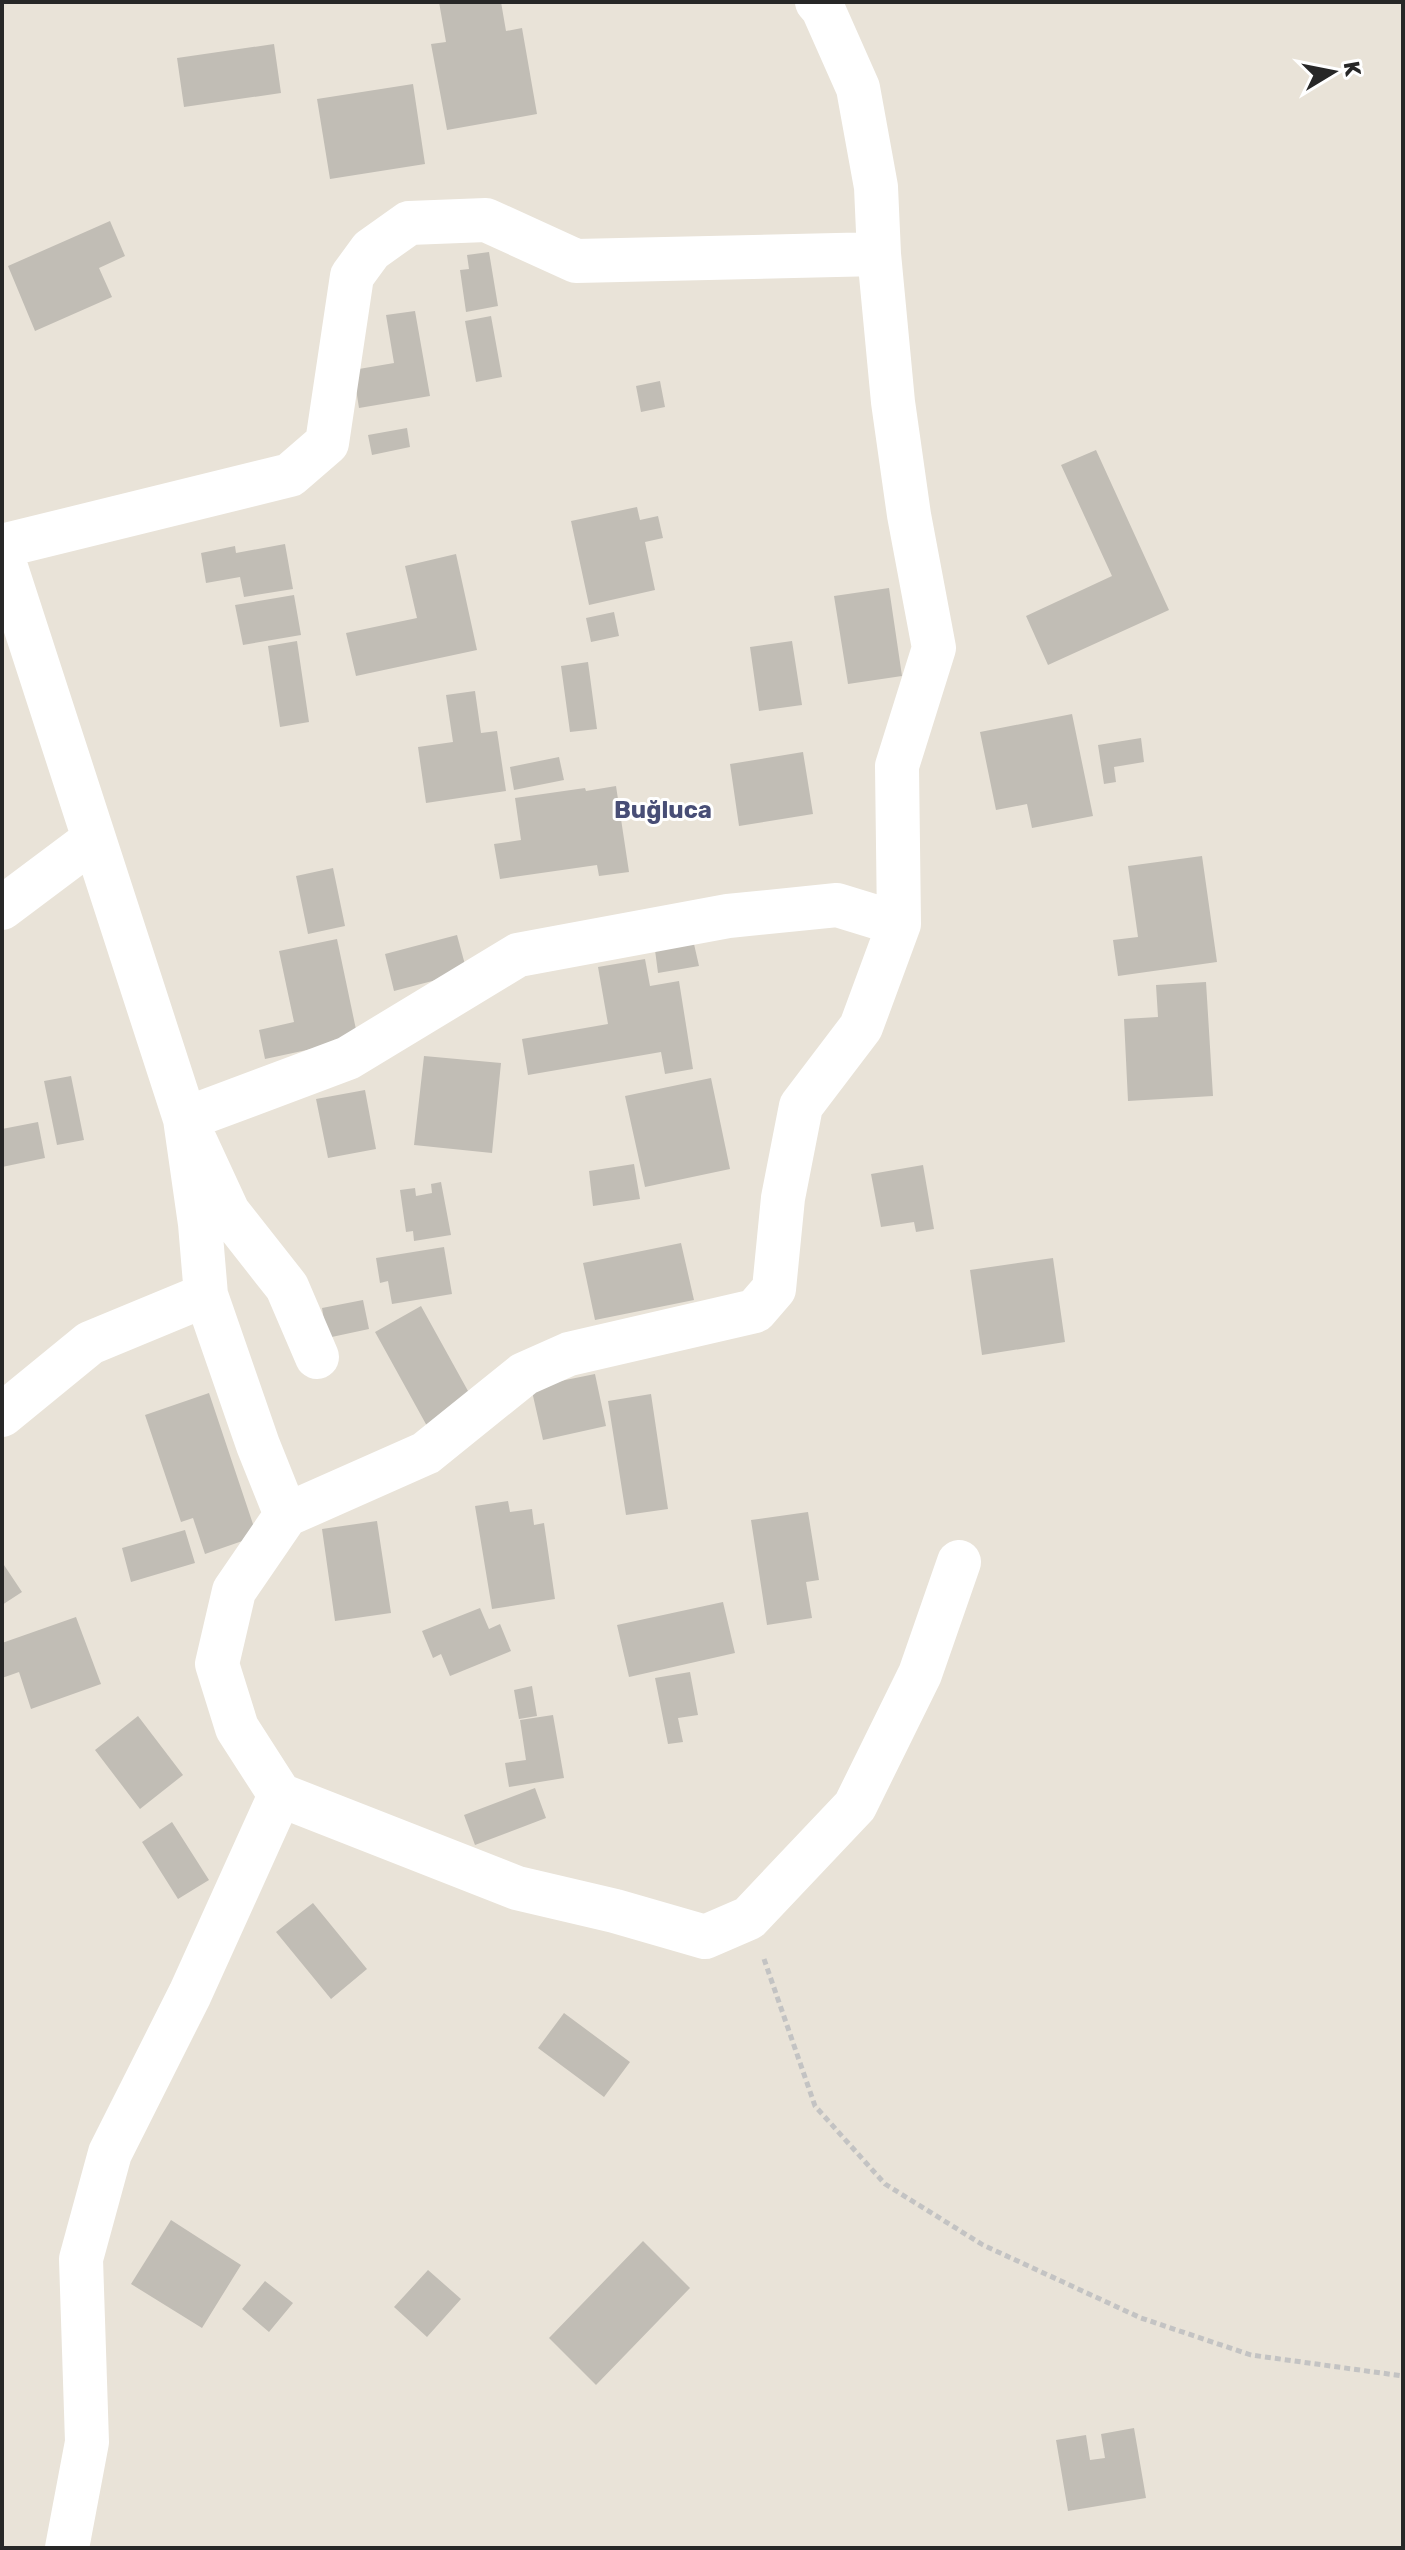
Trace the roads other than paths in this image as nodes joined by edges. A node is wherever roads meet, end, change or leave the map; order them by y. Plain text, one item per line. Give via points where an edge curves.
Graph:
1 (817, 2) edge
2 (879, 254) junction
3 (2, 546) edge
4 (2, 555) edge
5 (94, 839) junction
6 (2, 908) edge
7 (899, 924) junction
8 (185, 1119) junction
9 (206, 1295) junction
10 (317, 1357) dead end
11 (2, 1415) edge
12 (286, 1515) junction
13 (959, 1562) dead end
14 (280, 1795) junction
15 (67, 2548) edge

1 - 2 street via 858,88 876,187
2 - 3 street via 576,261 486,220 409,223 371,250 352,276 327,443 290,475
2 - 7 street via 893,402 934,648 897,766
4 - 5 street
5 - 6 street
5 - 8 street
7 - 8 street via 837,905 728,916 518,955 348,1058
7 - 12 street via 861,1027 801,1106 783,1198 774,1289 755,1311 569,1354 524,1374 426,1453
8 - 9 street
8 - 10 street via 228,1212 287,1287
9 - 11 street via 90,1343
9 - 12 street
12 - 14 street via 234,1591 217,1664 237,1728
13 - 14 street via 920,1674 855,1806 749,1918 705,1937 517,1888
14 - 15 street via 190,1994 110,2153 81,2259 87,2442

